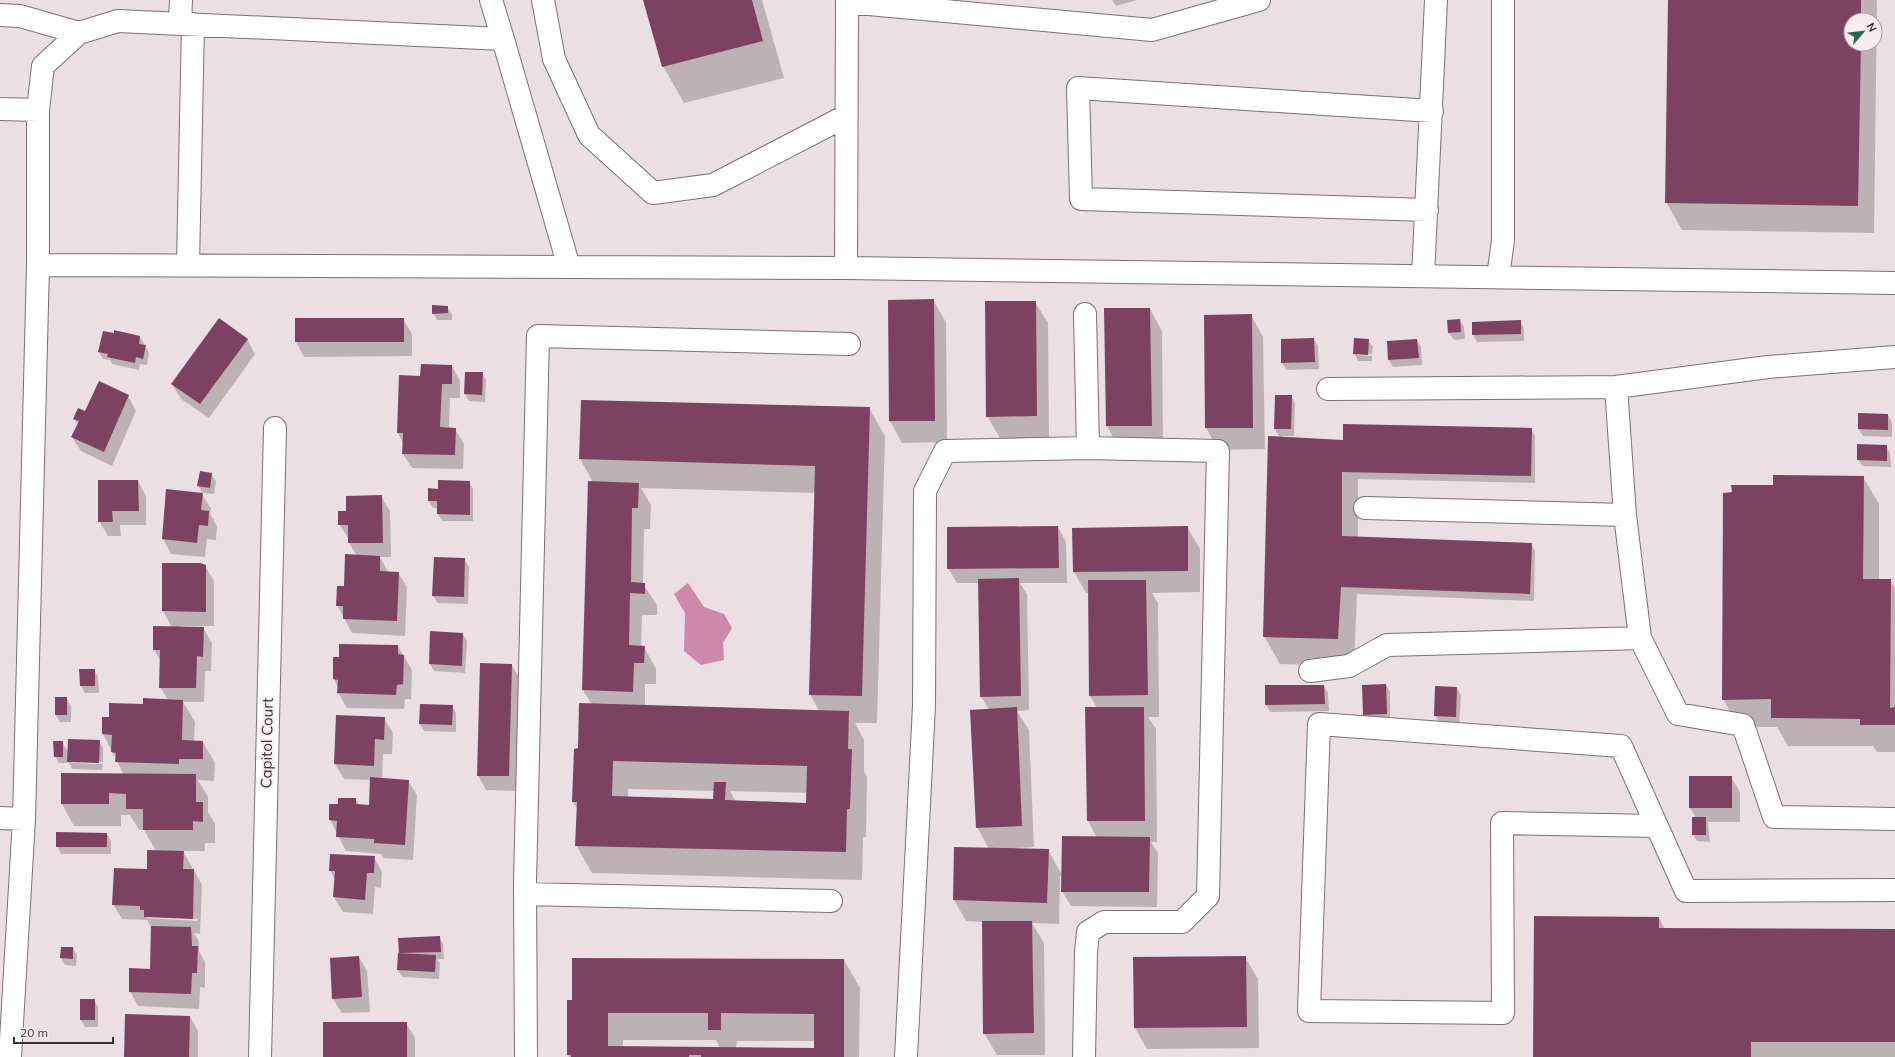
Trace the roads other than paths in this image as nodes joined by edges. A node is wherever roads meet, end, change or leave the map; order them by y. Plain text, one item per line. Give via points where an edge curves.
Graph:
1 (181, 0) edge
2 (491, 0) edge
3 (543, 0) edge
4 (1260, 0) edge
5 (1436, 0) edge
6 (1503, 0) edge
7 (847, 1) edge
8 (0, 15) edge
9 (187, 24) junction
10 (79, 33) junction
11 (503, 39) junction
12 (0, 109) edge
13 (38, 110) junction
14 (1432, 111) junction
15 (846, 116) junction
16 (1427, 210) junction
17 (38, 265) junction
18 (188, 265) junction
19 (569, 266) junction
20 (846, 268) junction
21 (1423, 276) junction
22 (1498, 277) junction
23 (1895, 283) edge
24 (1085, 314) dead end
25 (850, 344) dead end
26 (1895, 358) edge
27 (1616, 387) junction
28 (1328, 389) dead end
29 (275, 428) dead end
30 (1088, 448) junction
31 (1364, 508) dead end
32 (1625, 515) junction
33 (1640, 638) junction
34 (1310, 671) dead end
35 (0, 818) edge
36 (24, 819) junction
37 (1895, 819) edge
38 (1657, 826) junction
39 (1895, 890) edge
40 (525, 894) junction
41 (831, 901) dead end
42 (10, 1057) edge
43 (260, 1057) edge
44 (526, 1057) edge
45 (906, 1057) edge
46 (1084, 1057) edge

1 - 9 street
2 - 11 street
3 - 15 street via 554,58 589,135 653,193 713,185
4 - 7 street via 1152,30
5 - 14 street
6 - 22 street via 1503,240
7 - 15 street
8 - 10 street via 20,16
9 - 10 street via 118,21
9 - 11 street
9 - 18 street
10 - 13 street via 43,66
11 - 19 street
12 - 13 street
13 - 17 street
14 - 16 street
14 - 16 street via 1078,88 1081,199
15 - 20 street
16 - 21 street
17 - 18 street
17 - 36 street
18 - 19 street
19 - 20 street
20 - 21 street
21 - 22 street
22 - 23 street
24 - 30 street
25 - 40 street via 538,336
26 - 27 street via 1768,367
27 - 28 street
27 - 32 street
29 - 43 street, Capitol Court
30 - 45 street via 945,451 925,491 924,706
30 - 46 street via 1218,451 1208,896 1182,922 1104,922 1088,932
31 - 32 street
32 - 33 street
33 - 34 street via 1387,645 1349,666
33 - 37 street via 1678,714 1742,725 1774,817
35 - 36 street
36 - 42 street
38 - 38 street via 1621,746 1319,724 1309,1012 1503,1013 1502,823
38 - 39 street via 1686,891
40 - 41 street
40 - 44 street

